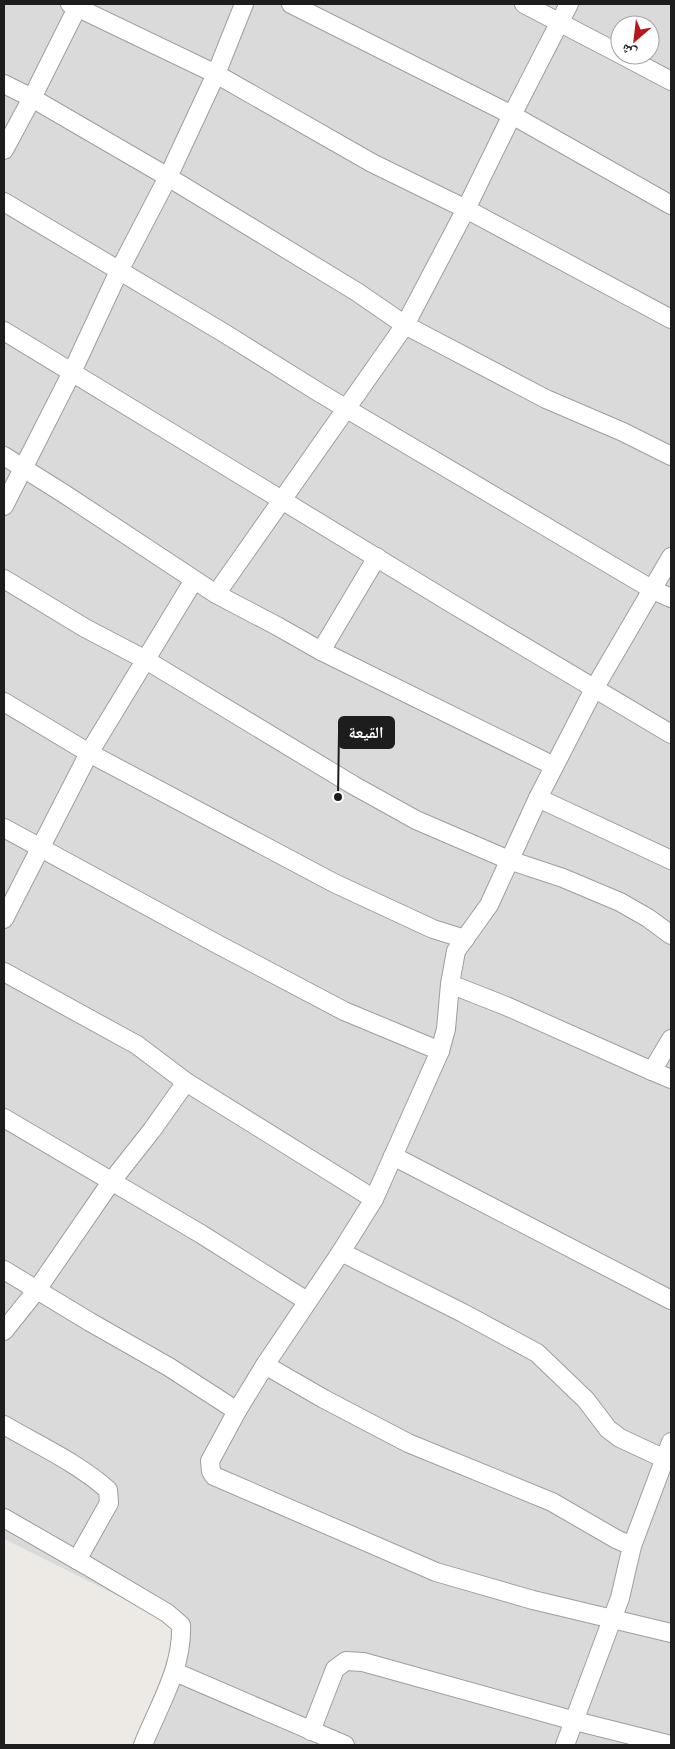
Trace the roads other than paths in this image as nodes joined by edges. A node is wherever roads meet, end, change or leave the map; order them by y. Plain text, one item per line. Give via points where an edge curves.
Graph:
1 (244, 4) edge
2 (291, 4) edge
3 (524, 4) edge
4 (569, 4) edge
5 (75, 5) edge
6 (560, 23) junction
7 (610, 48) edge
8 (641, 65) edge
9 (216, 74) junction
10 (671, 81) edge
11 (4, 84) edge
12 (32, 98) junction
13 (512, 115) junction
14 (4, 150) edge
15 (168, 177) junction
16 (4, 202) edge
17 (671, 205) edge
18 (466, 209) junction
19 (119, 271) junction
20 (671, 319) edge
21 (405, 325) junction
22 (4, 331) edge
23 (72, 372) junction
24 (346, 408) junction
25 (4, 456) edge
26 (671, 456) edge
27 (23, 467) junction
28 (281, 500) junction
29 (4, 506) edge
30 (671, 557) edge
31 (377, 558) junction
32 (4, 579) edge
33 (194, 580) junction
34 (653, 590) junction
35 (216, 594) junction
36 (671, 598) edge
37 (321, 652) junction
38 (146, 660) junction
39 (594, 689) junction
40 (4, 702) edge
41 (671, 734) edge
42 (88, 753) junction
43 (554, 766) junction
44 (538, 798) junction
45 (4, 828) edge
46 (41, 847) junction
47 (509, 860) junction
48 (671, 860) edge
49 (4, 920) edge
50 (671, 935) edge
51 (464, 939) junction
52 (4, 972) edge
53 (450, 984) junction
54 (671, 1039) edge
55 (440, 1051) junction
56 (652, 1071) junction
57 (671, 1079) edge
58 (186, 1082) junction
59 (4, 1118) edge
60 (393, 1156) junction
61 (111, 1182) junction
62 (374, 1199) junction
63 (341, 1252) junction
64 (4, 1270) edge
65 (36, 1290) junction
66 (671, 1300) edge
67 (307, 1301) junction
68 (4, 1331) edge
69 (265, 1366) junction
70 (237, 1411) junction
71 (4, 1425) edge
72 (671, 1442) edge
73 (665, 1459) junction
74 (4, 1518) edge
75 (632, 1546) junction
76 (77, 1560) junction
77 (613, 1620) junction
78 (671, 1633) edge
79 (175, 1672) junction
80 (575, 1721) junction
81 (312, 1731) junction
82 (143, 1745) edge
83 (345, 1745) edge
84 (565, 1745) edge
85 (671, 1745) edge

1 - 9 street
2 - 13 street
3 - 6 street
4 - 6 street
5 - 9 street
5 - 12 street
6 - 7 street
6 - 13 street
8 - 10 street
9 - 15 street
9 - 18 street via 372,163
11 - 12 street
12 - 14 street
12 - 15 street
13 - 17 street
13 - 18 street
15 - 19 street
15 - 21 street via 357,292
16 - 19 street
18 - 20 street
18 - 21 street
19 - 23 street
19 - 24 street
21 - 24 street
21 - 26 street via 546,398
22 - 23 street
23 - 27 street
23 - 28 street
24 - 28 street
24 - 34 street
25 - 27 street
27 - 29 street
27 - 33 street
28 - 31 street
28 - 35 street
30 - 34 street
31 - 37 street
31 - 39 street
32 - 38 street
33 - 35 street
33 - 38 street
34 - 36 street
34 - 39 street
35 - 37 street
37 - 43 street
38 - 42 street
38 - 47 street via 360,790 416,820
39 - 41 street
39 - 43 street
40 - 42 street
42 - 46 street
42 - 51 street via 334,883 433,929
43 - 44 street
44 - 47 street
44 - 48 street
45 - 46 street
46 - 49 street
46 - 55 street via 344,1011
47 - 50 street via 620,902
47 - 51 street via 489,905
51 - 53 street via 456,951
52 - 58 street via 137,1044
53 - 55 street via 446,1029
53 - 56 street
54 - 56 street
55 - 60 street
56 - 57 street
58 - 61 street
58 - 62 street
59 - 61 street
60 - 62 street
60 - 66 street
61 - 65 street
61 - 67 street
62 - 63 street
63 - 67 street
63 - 73 street via 537,1353 620,1438
64 - 65 street
65 - 68 street
65 - 70 street via 169,1367
67 - 69 street
69 - 70 street
69 - 75 street via 408,1443 552,1502
70 - 77 street via 210,1462 214,1476 436,1572
71 - 76 street via 108,1490 109,1503
72 - 73 street
73 - 75 street
74 - 76 street
75 - 77 street
76 - 79 street via 167,1613 181,1625 182,1637
77 - 78 street
77 - 80 street
79 - 81 street
79 - 82 street
80 - 81 street via 363,1662 346,1661 335,1670
80 - 84 street
80 - 85 street
81 - 83 street

